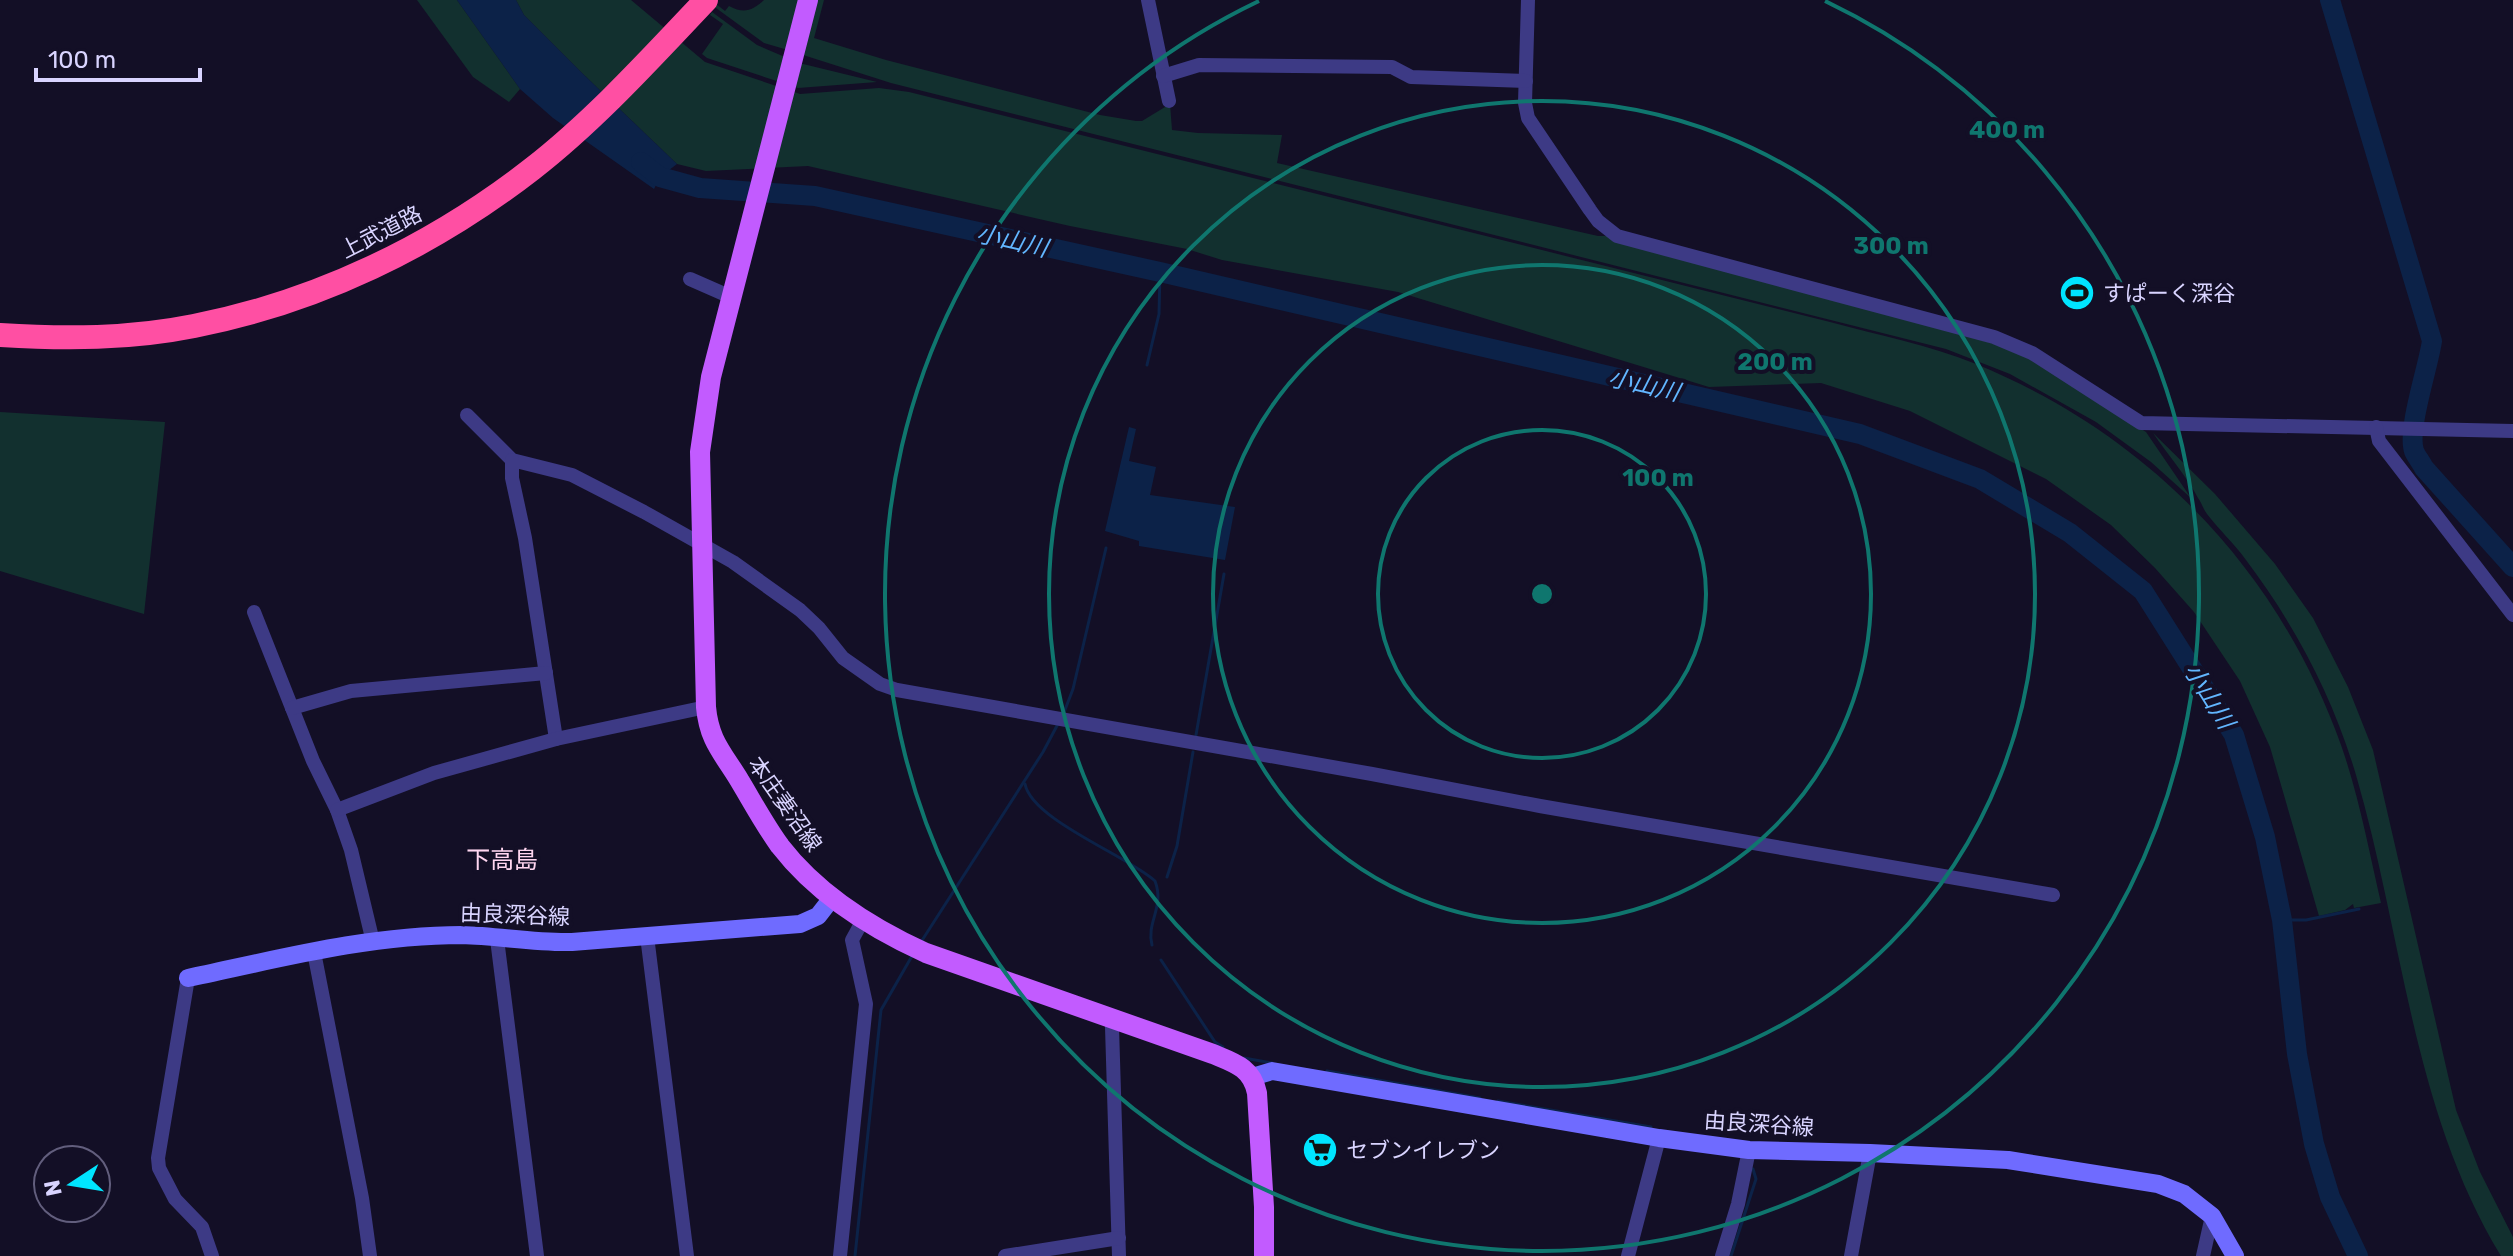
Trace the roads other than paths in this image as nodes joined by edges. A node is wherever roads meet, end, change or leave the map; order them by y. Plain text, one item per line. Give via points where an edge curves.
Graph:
1 (706, 0) edge
2 (808, 0) edge
3 (1148, 0) edge
4 (1527, 1) edge
5 (1163, 76) junction
6 (1526, 81) junction
7 (1169, 101) dead end
8 (690, 279) dead end
9 (733, 291) junction
10 (0, 335) edge
11 (467, 415) dead end
12 (2376, 427) junction
13 (2513, 431) edge
14 (512, 460) junction
15 (703, 545) junction
16 (254, 612) dead end
17 (2513, 615) edge
18 (546, 673) junction
19 (706, 707) junction
20 (292, 708) junction
21 (556, 739) junction
22 (337, 810) junction
23 (2053, 895) dead end
24 (832, 898) junction
25 (863, 920) junction
26 (647, 936) junction
27 (497, 939) junction
28 (373, 942) junction
29 (314, 952) junction
30 (188, 978) joint
31 (1114, 1020) junction
32 (1252, 1077) junction
33 (1659, 1138) junction
34 (1749, 1150) junction
35 (1870, 1153) junction
36 (2212, 1216) junction
37 (1119, 1238) junction
38 (212, 1256) edge
39 (370, 1256) edge
40 (537, 1256) edge
41 (687, 1256) edge
42 (840, 1256) edge
43 (1005, 1256) edge
44 (1119, 1256) edge
45 (1264, 1256) edge
46 (1628, 1256) edge
47 (1722, 1256) edge
48 (1851, 1256) edge
49 (2203, 1256) edge
50 (2235, 1256) edge

1 - 10 highway, 上武道路 via 533,168 454,224 385,262 300,296 194,326 101,337
2 - 9 main road, 本庄妻沼線
3 - 5 street
4 - 6 street
5 - 6 street via 1199,65 1392,67 1411,77
5 - 7 street
6 - 12 street via 1526,112 1533,128 1598,221 1617,236 1994,337 2032,353 2141,423
8 - 9 street
9 - 15 main road, 本庄妻沼線 via 711,377 700,452
11 - 14 street
12 - 13 street
12 - 17 street via 2379,441
14 - 15 street via 572,475
14 - 18 street
15 - 19 main road, 本庄妻沼線
15 - 23 street via 800,610 843,658 897,690
16 - 20 street
18 - 20 street via 351,691
18 - 21 street
19 - 21 street
19 - 24 main road, 本庄妻沼線 via 718,751 765,825 796,865
20 - 22 street
21 - 22 street via 434,773
22 - 28 street
24 - 25 main road, 本庄妻沼線
24 - 26 main road, 由良深谷線 via 818,916 800,924
25 - 31 main road, 本庄妻沼線 via 926,953
25 - 42 street via 852,940 866,1004
26 - 27 main road, 由良深谷線 via 546,943
26 - 41 street
27 - 28 main road, 由良深谷線 via 463,935
27 - 40 street
28 - 29 main road, 由良深谷線
29 - 30 main road, 由良深谷線
29 - 39 street
30 - 38 street via 158,1158 175,1199 202,1227
31 - 32 main road, 本庄妻沼線 via 1240,1065
31 - 37 street
32 - 33 main road, 由良深谷線 via 1272,1071
32 - 45 main road
33 - 34 main road, 由良深谷線
33 - 46 street
34 - 35 main road, 由良深谷線
34 - 47 street
35 - 36 main road, 由良深谷線 via 2008,1160 2149,1182 2184,1194
35 - 48 street
36 - 49 street
36 - 50 main road, 由良深谷線
37 - 43 street
37 - 44 street

